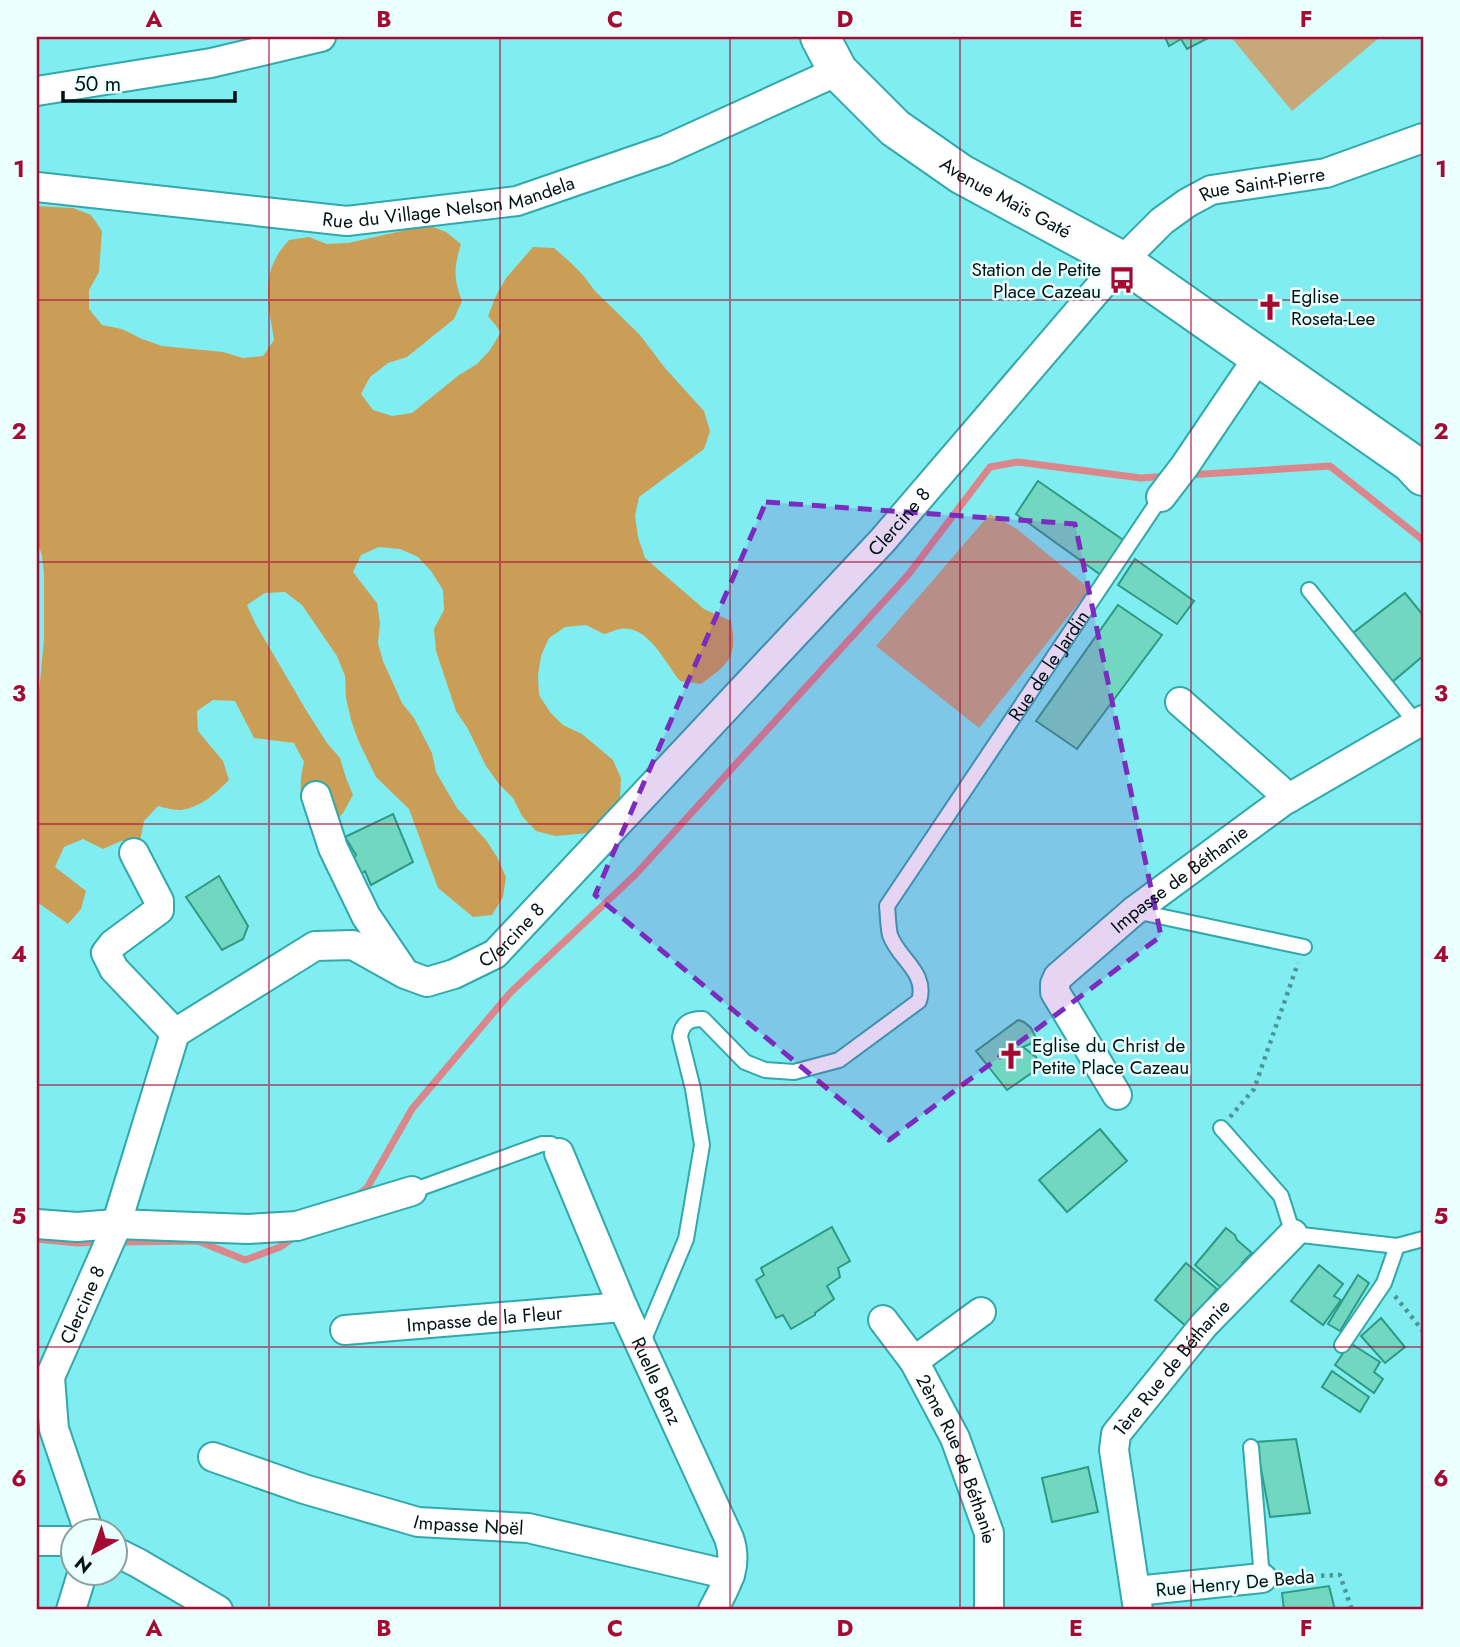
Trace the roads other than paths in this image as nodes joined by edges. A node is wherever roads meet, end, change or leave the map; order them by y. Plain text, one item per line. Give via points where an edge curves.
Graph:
1 (321, 37) edge
2 (820, 37) edge
3 (838, 71) junction
4 (37, 91) edge
5 (1423, 138) edge
6 (37, 187) edge
7 (1122, 261) junction
8 (1259, 356) junction
9 (1423, 476) edge
10 (1161, 497) joint
11 (1308, 590) dead end
12 (1180, 702) dead end
13 (1420, 722) edge
14 (316, 796) dead end
15 (1289, 798) junction
16 (134, 853) dead end
17 (1134, 911) junction
18 (1304, 947) road end
19 (405, 974) junction
20 (175, 1033) junction
21 (1117, 1095) dead end
22 (1221, 1128) road end
23 (559, 1153) joint
24 (412, 1191) joint
25 (37, 1224) edge
26 (1293, 1234) junction
27 (112, 1237) junction
28 (1423, 1240) edge
29 (1397, 1246) junction
30 (623, 1307) junction
31 (981, 1312) dead end
32 (883, 1320) dead end
33 (345, 1330) dead end
34 (641, 1345) junction
35 (1342, 1345) dead end
36 (914, 1362) junction
37 (1251, 1447) dead end
38 (214, 1457) dead end
39 (85, 1518) edge
40 (37, 1541) edge
41 (60, 1541) edge
42 (130, 1559) edge
43 (730, 1576) junction
44 (1262, 1578) joint
45 (78, 1588) edge
46 (1137, 1601) edge
47 (71, 1610) edge
48 (218, 1610) edge
49 (713, 1610) edge
50 (989, 1610) edge

1 - 4 street via 211,62
2 - 3 street, Avenue Maïs Gaté
3 - 6 street, Rue du Village Nelson Mandela via 665,150 517,201 347,221
3 - 7 street, Avenue Maïs Gaté via 895,128 961,174
5 - 7 street, Rue Saint-Pierre via 1326,173 1211,190 1162,221
7 - 8 street, Avenue Maïs Gaté
7 - 19 street, Clercine 8 via 883,540 495,954 428,982
8 - 9 street, Avenue Maïs Gaté
8 - 10 street, Rue de le Jardin
10 - 34 lane, Rue de le Jardin via 887,906 890,936 920,982 919,1001 839,1060 794,1072 765,1070 745,1062 703,1019 684,1025 680,1037 702,1145 686,1239
11 - 13 lane
12 - 15 street
13 - 15 street, Impasse de Béthanie
14 - 19 street via 333,848 366,916
15 - 17 street, Impasse de Béthanie
16 - 20 street via 159,901 159,911 106,953 114,969
17 - 18 lane
17 - 21 street, Impasse de Béthanie via 1055,984 1055,992
19 - 20 street, Clercine 8 via 353,945 315,946
20 - 27 street, Clercine 8
22 - 26 lane via 1281,1196
23 - 24 lane via 551,1144 542,1144
23 - 30 street, Ruelle Benz
24 - 27 street via 297,1226
25 - 27 street via 77,1227
26 - 29 lane
26 - 46 street, 1ère Rue de Béthanie via 1204,1325 1116,1434 1114,1450
27 - 39 street, Clercine 8 via 50,1377 54,1429
28 - 29 lane
29 - 35 lane via 1384,1283
30 - 33 street, Impasse de la Fleur
30 - 34 street, Ruelle Benz
31 - 36 street
32 - 36 street, 2ème Rue de Béthanie
34 - 43 street, Ruelle Benz via 730,1538 734,1561
36 - 50 street, 2ème Rue de Béthanie via 955,1438 989,1533
37 - 44 lane
38 - 43 street, Impasse Noël via 418,1522 528,1528
40 - 41 street
42 - 48 street
43 - 49 street, Ruelle Benz
44 - 46 street, Rue Henry De Beda
45 - 47 street

